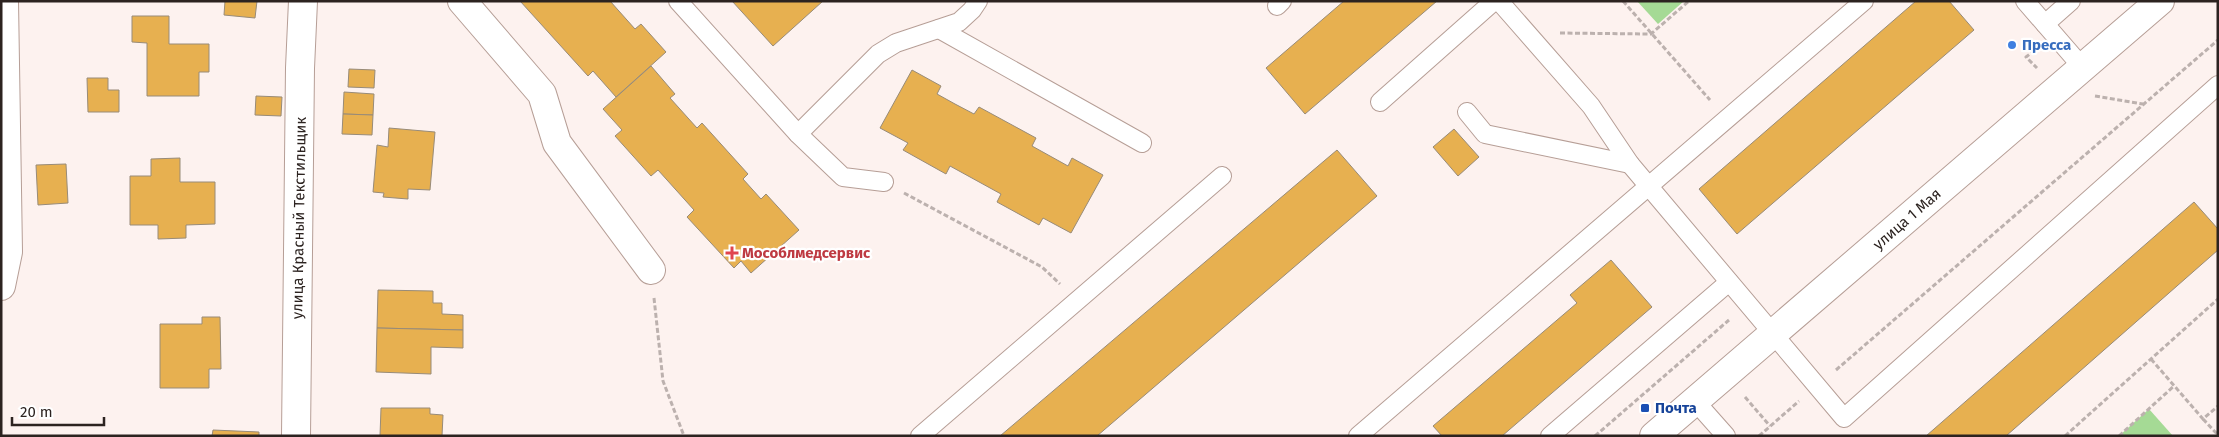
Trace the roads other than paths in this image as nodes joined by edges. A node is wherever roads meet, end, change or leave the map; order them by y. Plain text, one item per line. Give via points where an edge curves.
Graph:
1 (4, 1) edge
2 (303, 1) edge
3 (462, 1) edge
4 (678, 1) edge
5 (978, 1) edge
6 (1494, 1) edge
7 (1499, 1) edge
8 (1864, 1) edge
9 (2025, 1) edge
10 (2071, 1) edge
11 (2160, 1) edge
12 (2045, 24) junction
13 (939, 29) junction
14 (2083, 68) junction
15 (2218, 86) edge
16 (1380, 102) dead end
17 (1467, 112) dead end
18 (798, 134) junction
19 (1142, 143) dead end
20 (1630, 164) junction
21 (1222, 176) dead end
22 (884, 182) road end
23 (1649, 187) junction
24 (651, 270) road end
25 (1730, 282) junction
26 (1, 286) edge
27 (1773, 334) junction
28 (1695, 401) junction
29 (1379, 429) edge
30 (296, 436) edge
31 (920, 436) edge
32 (1358, 436) edge
33 (1550, 436) edge
34 (1654, 436) edge
35 (1726, 436) edge

1 - 26 street via 8,252
2 - 30 street, улица Красный Текстильщик
3 - 24 street via 542,94 557,143
4 - 18 lane
5 - 13 lane via 958,22
6 - 16 lane
7 - 20 lane via 1591,106
8 - 23 lane
9 - 12 lane
10 - 12 lane
11 - 14 street, улица 1 Мая
12 - 14 lane
13 - 18 lane via 878,54
13 - 19 lane
14 - 27 street, улица 1 Мая
15 - 27 lane via 1844,418
17 - 20 lane via 1486,134
18 - 22 lane via 843,177
20 - 23 lane
21 - 31 lane
23 - 25 lane
23 - 29 lane
25 - 27 lane
25 - 33 lane
27 - 28 street, улица 1 Мая
28 - 34 street, улица 1 Мая
28 - 35 lane
29 - 32 lane

